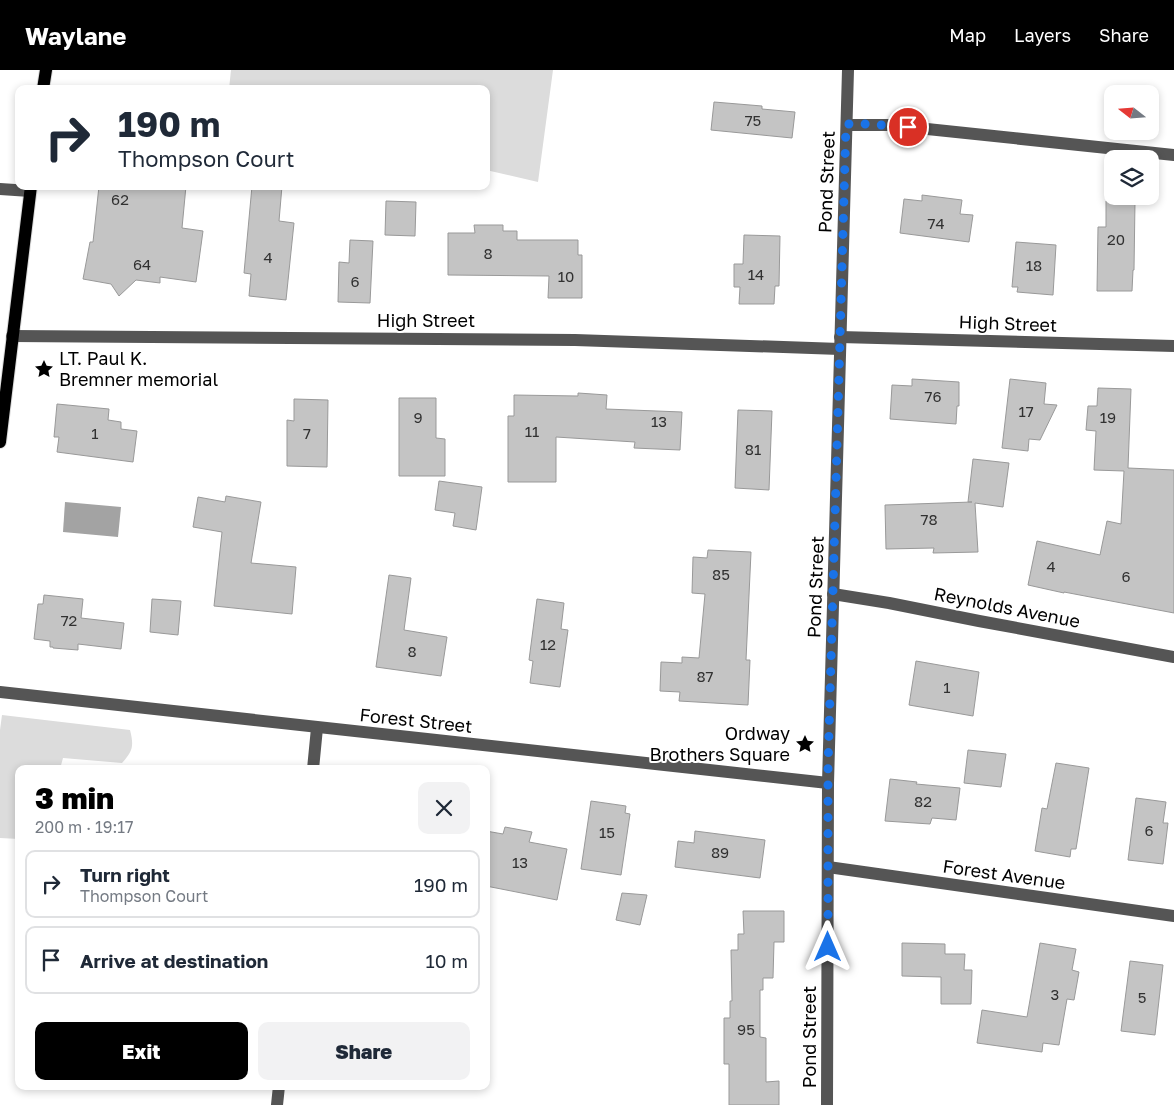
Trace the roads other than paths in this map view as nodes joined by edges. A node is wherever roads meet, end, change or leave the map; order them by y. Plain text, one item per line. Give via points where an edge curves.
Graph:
1 (46, 70) edge
2 (848, 70) edge
3 (44, 85) edge
4 (846, 124) junction
5 (1174, 155) edge
6 (0, 189) edge
7 (15, 189) edge
8 (31, 190) edge
9 (12, 336) junction
10 (840, 343) junction
11 (1174, 346) edge
12 (0, 442) edge
13 (833, 594) junction
14 (1174, 657) edge
15 (0, 692) edge
16 (317, 728) junction
17 (313, 765) edge
18 (828, 783) junction
19 (828, 868) junction
20 (1174, 916) edge
21 (279, 1090) edge
22 (277, 1105) edge
23 (827, 1105) edge

1 - 3 main road
2 - 4 street, Pond Street
4 - 5 street via 889,125
4 - 10 street, Pond Street
6 - 7 street
8 - 9 main road
9 - 10 street, High Street
9 - 12 main road
10 - 11 street, High Street
10 - 13 street, Pond Street
13 - 14 street, Reynolds Avenue
13 - 18 street, Pond Street
15 - 16 street, Forest Street
16 - 17 street
16 - 18 street, Forest Street
18 - 19 street, Pond Street
19 - 20 street, Forest Avenue
19 - 23 street, Pond Street
21 - 22 street

